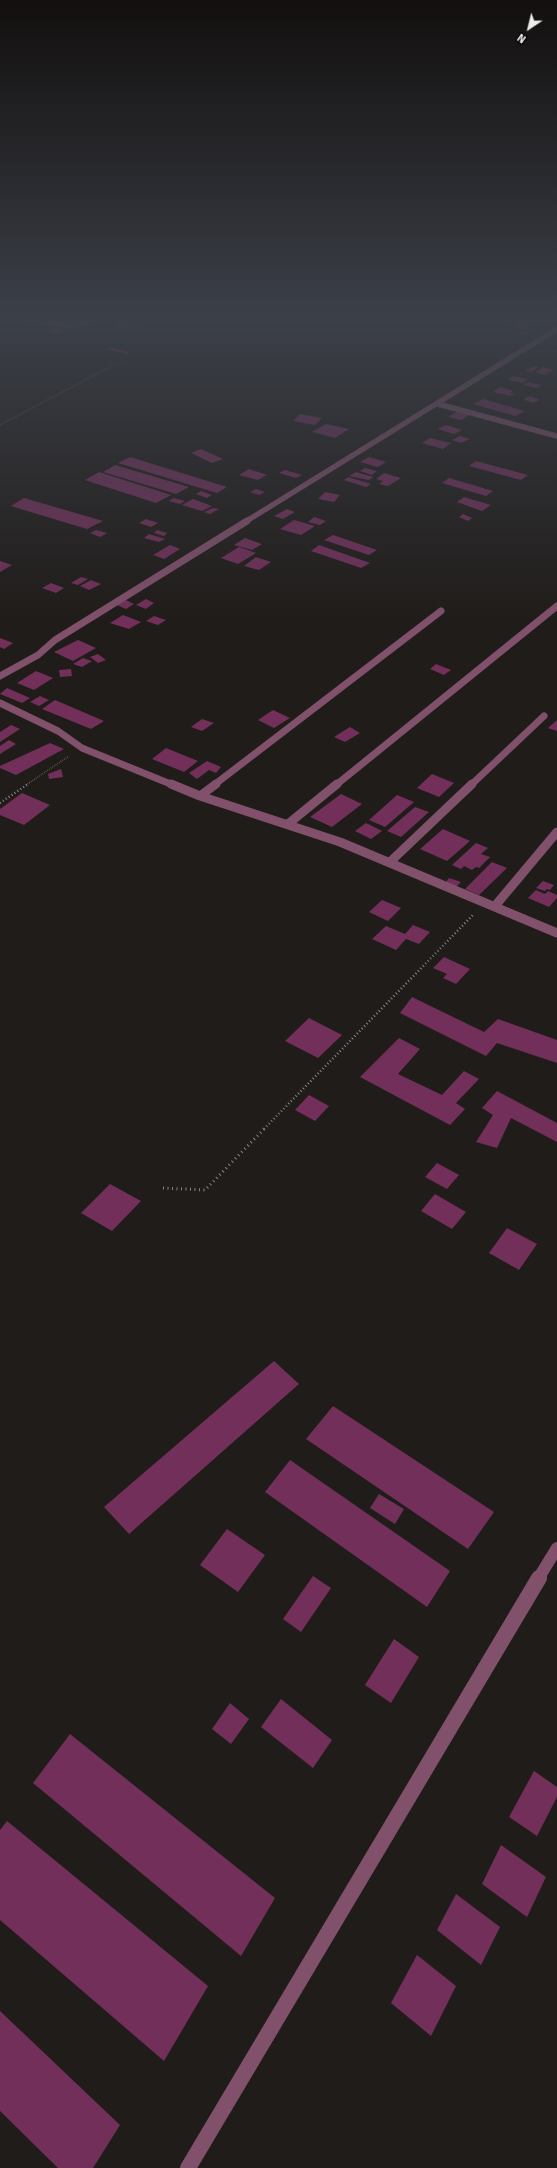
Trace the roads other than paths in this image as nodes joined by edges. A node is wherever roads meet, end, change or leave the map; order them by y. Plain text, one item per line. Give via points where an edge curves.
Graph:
1 (409, 422) edge
2 (506, 422) edge
3 (557, 436) edge
4 (557, 606) edge
5 (441, 611) dead end
6 (0, 676) edge
7 (0, 703) edge
8 (544, 716) dead end
9 (200, 796) junction
10 (288, 824) junction
11 (557, 832) edge
12 (390, 862) junction
13 (495, 906) junction
14 (557, 934) edge
15 (557, 1548) edge
16 (188, 2168) edge

1 - 6 street via 55,640 38,655
2 - 3 street
4 - 10 street
5 - 9 street
7 - 9 street via 58,731 82,748
8 - 12 street
9 - 10 street
10 - 12 street
11 - 13 street
12 - 13 street
13 - 14 street
15 - 16 street

